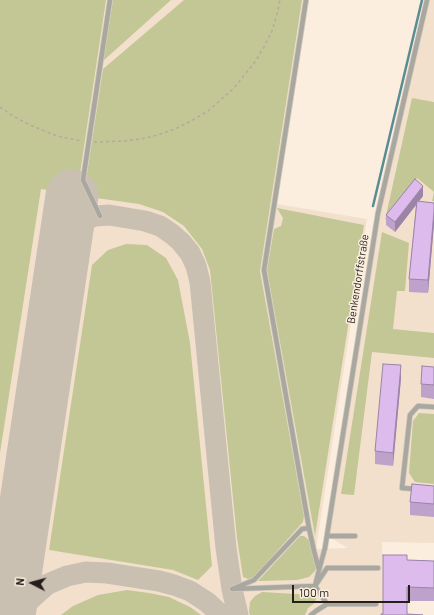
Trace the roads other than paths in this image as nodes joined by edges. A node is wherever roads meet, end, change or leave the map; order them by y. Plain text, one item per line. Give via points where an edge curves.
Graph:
1 (110, 0) edge
2 (306, 0) edge
3 (427, 0) edge
4 (100, 216) dead end
5 (434, 407) edge
6 (421, 490) edge
7 (309, 528) junction
8 (327, 536) junction
9 (355, 536) dead end
10 (378, 568) dead end
11 (319, 570) junction
12 (316, 586) junction
13 (327, 604) junction
14 (376, 604) dead end
15 (311, 615) edge

1 - 4 lane via 83,180
2 - 7 lane via 264,270
3 - 8 lane, Benkendorffstraße via 378,213
5 - 6 lane via 418,406 410,415 402,488
7 - 11 lane
7 - 12 lane via 302,529 254,580 232,589
8 - 9 lane
8 - 11 lane, Benkendorffstraße
10 - 12 lane via 327,568
11 - 12 lane, Benkendorffstraße
12 - 13 lane
13 - 14 lane
13 - 15 lane

